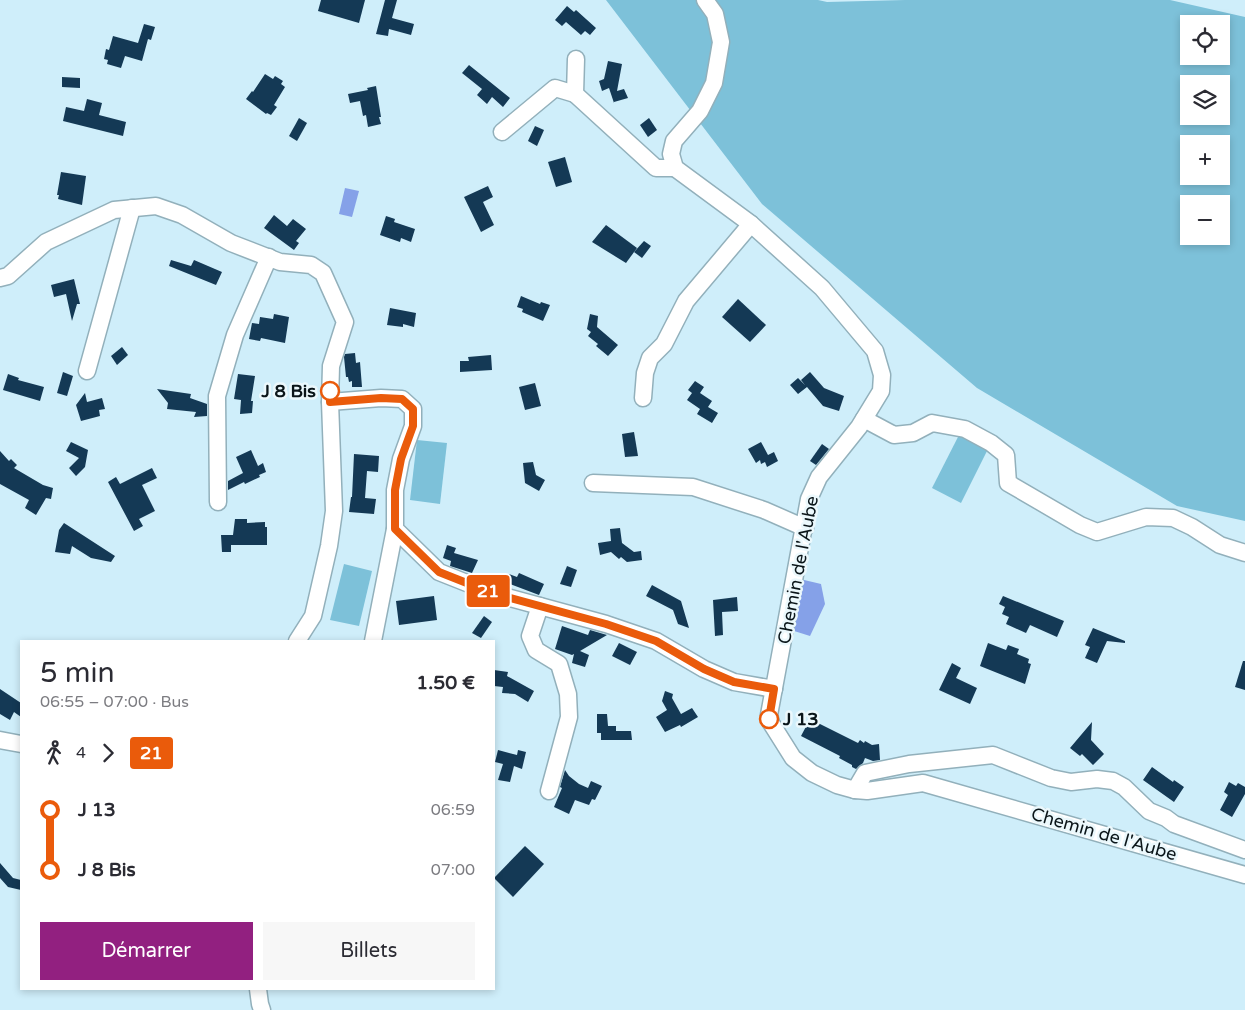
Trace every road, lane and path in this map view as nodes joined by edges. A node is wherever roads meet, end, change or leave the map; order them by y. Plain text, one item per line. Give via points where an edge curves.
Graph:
1 (705, 0) edge
2 (576, 59) dead end
3 (575, 94) junction
4 (502, 132) dead end
5 (675, 168) junction
6 (132, 208) junction
7 (751, 224) junction
8 (268, 257) junction
9 (0, 278) edge
10 (87, 370) dead end
11 (643, 398) dead end
12 (330, 402) junction
13 (864, 419) junction
14 (593, 483) dead end
15 (218, 502) dead end
16 (805, 528) junction
17 (395, 529) junction
18 (1245, 553) edge
19 (540, 606) junction
20 (298, 640) edge
21 (373, 640) edge
22 (774, 689) junction
23 (0, 740) edge
24 (20, 744) edge
25 (856, 790) junction
26 (549, 791) dead end
27 (1245, 850) edge
28 (1245, 875) edge
29 (258, 990) edge
30 (262, 1010) edge

1 - 5 street via 715,14 721,42 714,82 700,112 674,141 671,154
2 - 3 street
3 - 4 street via 555,88
3 - 5 street via 656,168
5 - 7 street, Chemin de l'Aube
6 - 8 street via 156,206 182,215 231,243
6 - 9 street via 114,210 46,242 8,276
6 - 10 street
7 - 11 street via 686,301 664,344 650,358
7 - 13 street, Chemin de l'Aube via 822,288 875,351 882,375 882,391
8 - 12 street via 280,262 311,265 323,272 342,313 345,322 331,366
8 - 15 street via 235,336 218,396
12 - 17 street via 402,399 413,409 413,426 401,459 395,490
12 - 20 street via 334,511 314,616
13 - 16 street, Chemin de l'Aube via 819,477 809,500
13 - 18 street via 894,435 913,433 932,423 965,429 1006,455 1008,483 1098,532 1146,517 1173,518 1220,545
14 - 16 street via 694,487 764,510
16 - 22 street, Chemin de l'Aube
17 - 19 street via 439,572 492,593
17 - 21 street
19 - 22 street via 656,641 734,682
19 - 26 street via 530,636 536,650 559,664 568,694 569,717
22 - 25 street, Chemin de l'Aube via 769,720 793,758 812,772
23 - 24 street
25 - 27 street via 864,773 909,764 993,756 1051,778 1071,782 1113,781 1149,811 1174,824
25 - 28 street, Chemin de l'Aube via 924,783
29 - 30 street

